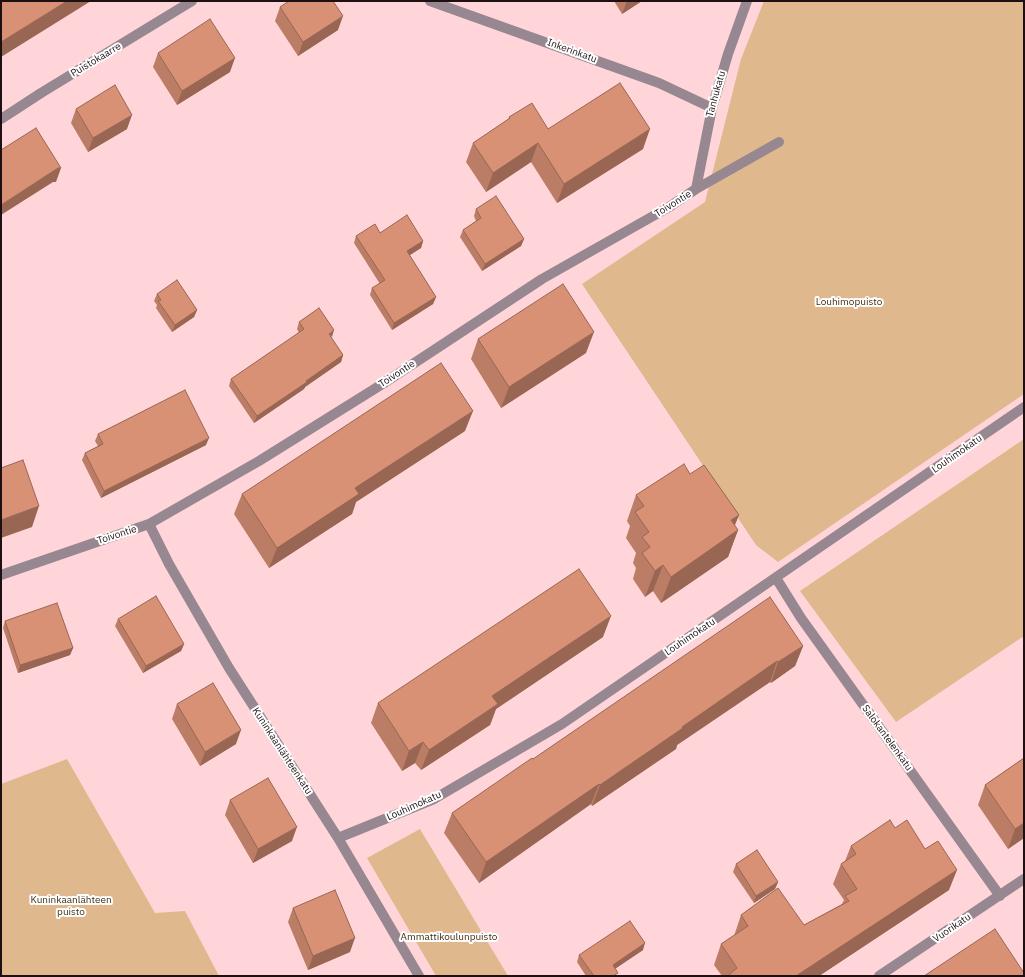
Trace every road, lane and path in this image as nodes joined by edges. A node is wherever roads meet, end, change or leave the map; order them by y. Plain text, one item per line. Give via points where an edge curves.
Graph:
1 (192, 1) edge
2 (430, 1) edge
3 (747, 1) edge
4 (712, 108) junction
5 (1, 119) edge
6 (779, 142) dead end
7 (696, 189) junction
8 (1024, 407) edge
9 (148, 524) junction
10 (1, 575) edge
11 (776, 578) junction
12 (338, 838) junction
13 (1024, 879) edge
14 (1000, 896) junction
15 (419, 976) edge
16 (879, 976) edge

1 - 5 street, Puistokaarre
2 - 4 street, Inkerinkatu via 659,83
3 - 4 street, Tanhukatu
4 - 7 street, Tanhukatu
6 - 7 street, Toivontie
7 - 9 street, Toivontie via 542,279 384,383 258,461
8 - 11 street, Louhimokatu
9 - 10 street, Toivontie
9 - 12 street, Kuninkaanlähteenkatu via 229,668
11 - 12 street, Louhimokatu via 562,724 434,798
11 - 14 street, Salokantelenkatu via 801,618
12 - 15 street, Kuninkaanlähteenkatu
13 - 14 street, Vuorikatu
14 - 16 street, Vuorikatu

